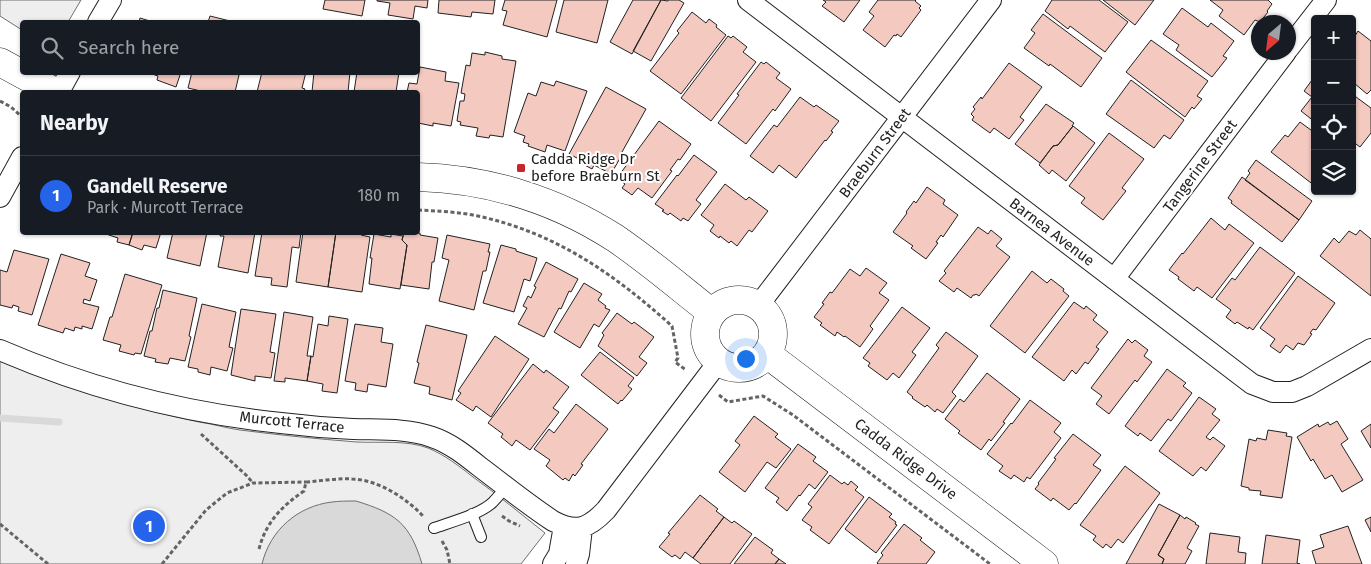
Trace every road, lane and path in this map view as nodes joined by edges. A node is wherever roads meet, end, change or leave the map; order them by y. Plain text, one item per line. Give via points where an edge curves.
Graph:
1 (111, 0) edge
2 (748, 0) edge
3 (991, 0) edge
4 (1326, 0) edge
5 (99, 20) edge
6 (1296, 39) edge
7 (1280, 60) edge
8 (0, 62) edge
9 (20, 73) edge
10 (24, 75) edge
11 (68, 75) edge
12 (51, 90) edge
13 (60, 90) edge
14 (0, 101) edge
15 (20, 115) edge
16 (902, 118) junction
17 (20, 161) edge
18 (420, 177) edge
19 (0, 197) edge
20 (420, 210) edge
21 (1114, 279) junction
22 (758, 306) junction
23 (712, 314) junction
24 (1371, 349) edge
25 (0, 350) edge
26 (767, 354) junction
27 (719, 361) junction
28 (675, 362) dead end
29 (728, 402) dead end
30 (306, 482) junction
31 (506, 486) junction
32 (472, 514) junction
33 (0, 524) edge
34 (573, 527) junction
35 (434, 528) junction
36 (481, 537) dead end
37 (259, 549) dead end
38 (48, 564) edge
39 (162, 564) edge
40 (450, 564) edge
41 (553, 564) edge
42 (576, 564) edge
43 (990, 564) edge
44 (1044, 564) edge

1 - 5 street
2 - 16 street, Barnea Avenue
3 - 16 street, Braeburn Street
4 - 6 street
7 - 21 street, Tangerine Street
8 - 9 street
10 - 12 street
11 - 13 street
14 - 15 path
16 - 21 street, Barnea Avenue
16 - 22 street, Braeburn Street
17 - 19 street
18 - 23 street via 489,185 537,199 569,213 617,240
20 - 28 path via 501,222 576,253 625,286 672,326 678,358
21 - 24 street, Barnea Avenue via 1242,377 1273,392 1299,390
22 - 23 street via 749,301 728,301
22 - 26 street via 765,311 773,328 772,345
23 - 27 street via 706,339
25 - 31 street, Murcott Terrace via 128,394 200,411 280,423 403,430 431,436 459,451
26 - 27 street via 760,361 740,368
26 - 44 street, Cadda Ridge Drive
27 - 34 street via 606,510 593,522
29 - 43 path via 763,396 793,415
30 - 35 path via 353,479 368,482 409,502
30 - 37 path via 304,491 274,516
30 - 39 path via 252,483 227,493 206,510
31 - 32 lane via 492,503
31 - 34 street, Murcott Terrace via 546,516
32 - 35 lane
32 - 36 lane
33 - 38 path
34 - 41 street
34 - 42 street via 578,554
35 - 40 path via 447,550

